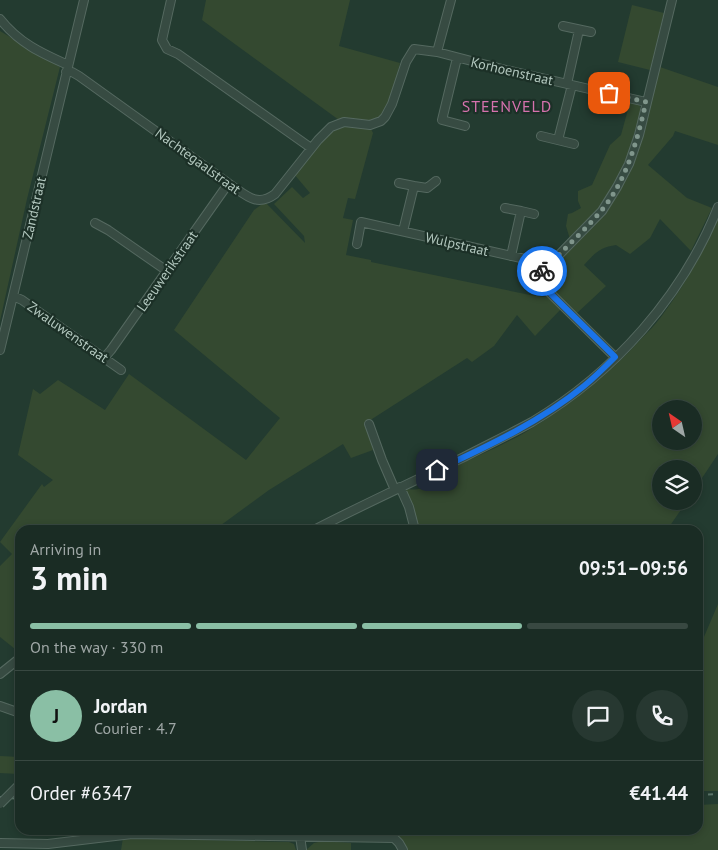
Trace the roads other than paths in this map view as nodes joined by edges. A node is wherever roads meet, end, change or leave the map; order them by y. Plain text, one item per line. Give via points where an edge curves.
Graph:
1 (84, 0) edge
2 (171, 0) edge
3 (451, 0) edge
4 (672, 0) edge
5 (0, 19) edge
6 (564, 26) dead end
7 (579, 30) junction
8 (591, 32) dead end
9 (414, 49) joint
10 (437, 52) junction
11 (457, 58) junction
12 (67, 68) junction
13 (570, 84) junction
14 (646, 102) junction
15 (465, 126) dead end
16 (541, 136) dead end
17 (558, 140) junction
18 (574, 144) dead end
19 (311, 148) junction
20 (436, 181) dead end
21 (399, 183) dead end
22 (228, 184) junction
23 (414, 186) junction
24 (718, 207) edge
25 (505, 208) dead end
26 (522, 211) junction
27 (534, 214) dead end
28 (95, 223) dead end
29 (403, 232) junction
30 (357, 244) dead end
31 (511, 256) junction
32 (543, 263) junction
33 (167, 271) junction
34 (13, 296) junction
35 (0, 350) edge
36 (615, 357) junction
37 (104, 358) junction
38 (121, 370) dead end
39 (370, 424) dead end
40 (397, 489) junction
41 (324, 525) edge
42 (414, 525) edge
43 (15, 662) edge
44 (0, 674) edge
45 (0, 706) edge
46 (15, 711) edge
47 (15, 789) edge
48 (0, 804) edge
49 (124, 835) edge
50 (216, 835) edge
51 (300, 836) junction
52 (0, 843) edge
53 (302, 850) edge
54 (403, 850) edge

1 - 12 street, Zandstraat
2 - 19 street via 162,40 167,49
3 - 10 street
4 - 14 street
5 - 12 street via 16,36
6 - 7 street
7 - 8 street
7 - 13 street, Korhoenstraat
9 - 10 street, Korhoenstraat
9 - 19 street, Nachtegaalstraat via 406,62 392,104 381,121 370,125 344,122 331,126
10 - 11 street, Korhoenstraat
11 - 13 street, Korhoenstraat
11 - 15 street, Korhoenstraat via 442,120
12 - 22 street, Nachtegaalstraat
12 - 34 street, Zandstraat
13 - 14 street, Korhoenstraat
13 - 17 street, Korhoenstraat
14 - 32 street via 629,164 602,211 555,259
16 - 17 street
17 - 18 street
19 - 22 street, Nachtegaalstraat via 270,198 252,199
20 - 23 street via 427,188
21 - 23 street
22 - 33 street, Leeuwerikstraat
23 - 29 street
24 - 36 street via 699,248 674,288 658,311
25 - 26 street
26 - 27 street
26 - 31 street
28 - 33 street
29 - 30 street, Wulpstraat via 361,222
29 - 31 street, Wulpstraat
31 - 32 street, Wulpstraat
32 - 36 street via 541,278 550,293
33 - 37 street, Leeuwerikstraat
34 - 35 street, Zandstraat
34 - 37 street, Zwaluwenstraat
36 - 40 street via 585,386 533,421
37 - 38 street, Zwaluwenstraat
39 - 40 street via 382,460
40 - 41 street
40 - 42 street via 409,506
43 - 44 street
45 - 46 street
47 - 48 street, bridge
49 - 52 street via 48,844
50 - 51 street
51 - 53 street
51 - 54 street via 394,838

